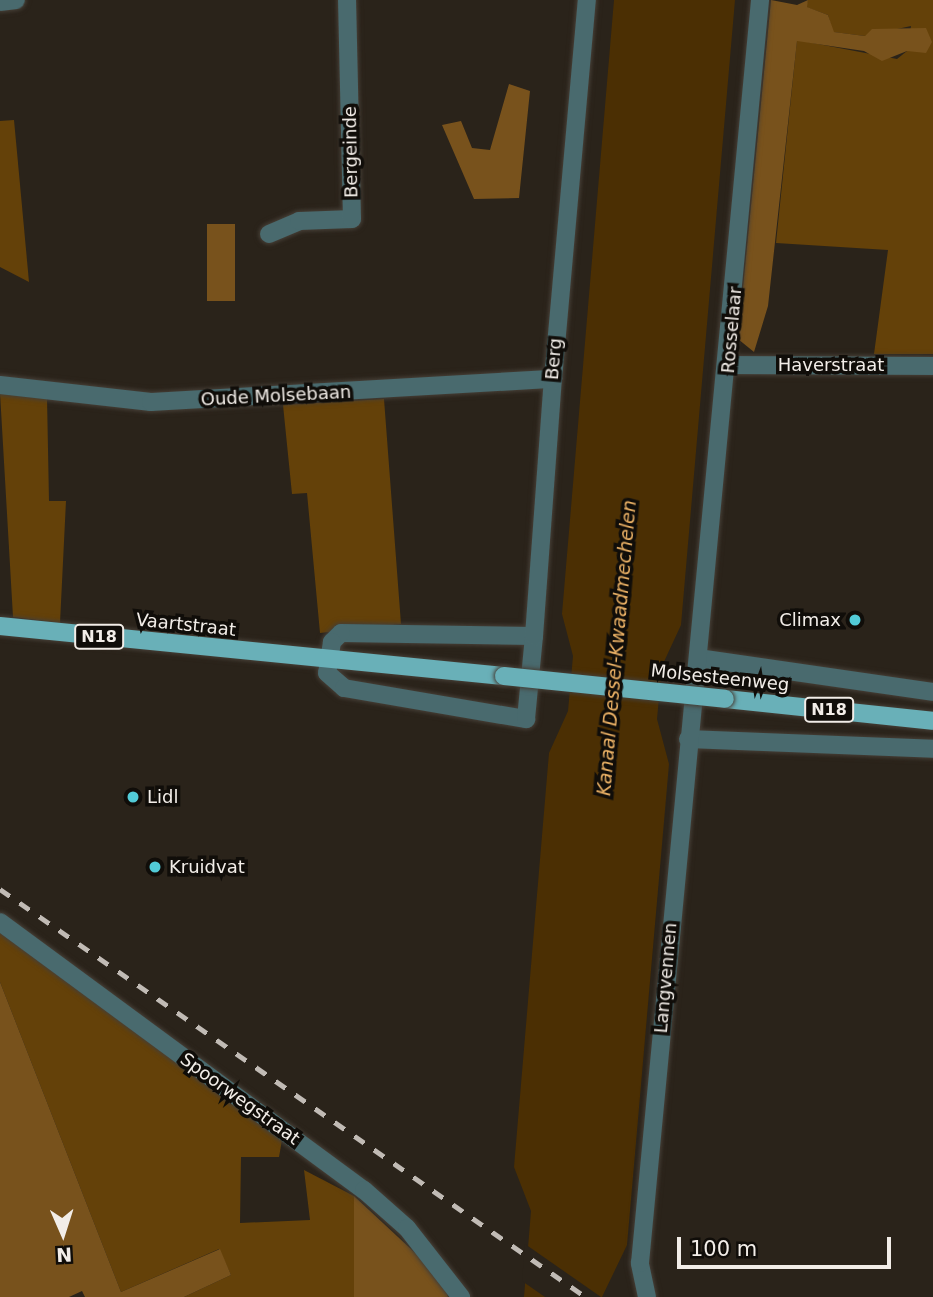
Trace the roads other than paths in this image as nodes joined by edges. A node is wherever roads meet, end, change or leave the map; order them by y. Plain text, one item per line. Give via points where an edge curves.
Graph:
1 (16, 0) edge
2 (347, 0) edge
3 (587, 0) edge
4 (760, 0) edge
5 (0, 2) edge
6 (269, 234) dead end
7 (729, 365) junction
8 (933, 366) edge
9 (553, 379) junction
10 (0, 385) edge
11 (0, 626) edge
12 (534, 636) junction
13 (326, 658) junction
14 (698, 659) junction
15 (504, 676) joint
16 (933, 692) edge
17 (933, 721) edge
18 (688, 739) junction
19 (933, 749) edge
20 (0, 922) edge
21 (461, 1297) edge
22 (647, 1297) edge

1 - 5 street
2 - 6 street, Bergeinde via 352,219 299,220
3 - 9 street, Berg
4 - 7 street, Rosselaar
7 - 8 street, Haverstraat
7 - 14 street, Rosselaar
9 - 10 street, Oude Molsebaan via 151,402
9 - 12 street, Berg
11 - 13 main road, Vaartstraat / N18
12 - 13 street via 358,630 341,633
12 - 13 street, Berg via 526,719 344,688 331,682
13 - 15 main road, Vaartstraat / N18
14 - 16 street, Molsesteenweg
14 - 18 street, Langvennen
15 - 17 main road, Molsesteenweg / N18, bridge
18 - 19 street
18 - 22 street, Langvennen via 640,1263
20 - 21 street, Spoorwegstraat via 365,1190 407,1227

